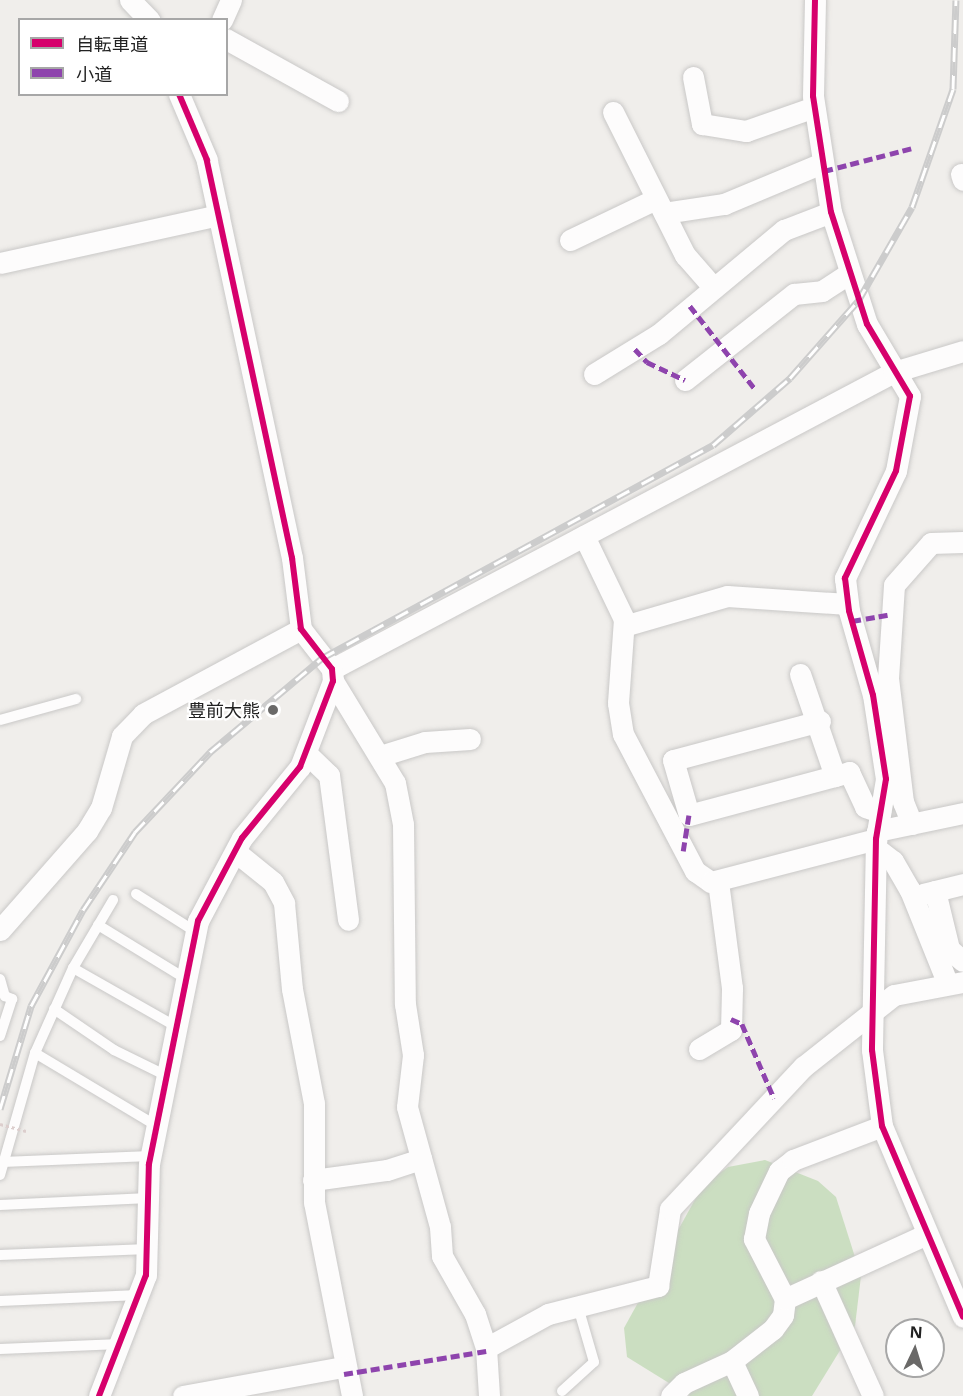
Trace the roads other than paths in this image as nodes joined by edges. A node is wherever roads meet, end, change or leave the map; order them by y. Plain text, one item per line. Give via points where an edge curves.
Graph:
1 (130, 0) edge
2 (231, 0) edge
3 (815, 0) edge
4 (147, 18) edge
5 (223, 18) edge
6 (228, 40) edge
7 (693, 77) dead end
8 (180, 96) edge
9 (194, 96) edge
10 (338, 101) dead end
11 (814, 107) junction
12 (613, 112) dead end
13 (191, 120) junction
14 (822, 163) junction
15 (660, 206) junction
16 (831, 213) junction
17 (219, 215) junction
18 (570, 240) dead end
19 (0, 263) edge
20 (848, 274) junction
21 (713, 287) junction
22 (963, 351) edge
23 (894, 372) junction
24 (594, 374) dead end
25 (685, 380) dead end
26 (584, 536) junction
27 (963, 542) edge
28 (848, 604) junction
29 (624, 626) junction
30 (301, 629) junction
31 (800, 674) dead end
32 (332, 675) junction
33 (76, 699) dead end
34 (0, 720) edge
35 (820, 721) junction
36 (470, 739) dead end
37 (306, 753) junction
38 (380, 756) junction
39 (835, 776) junction
40 (963, 813) edge
41 (912, 824) junction
42 (877, 833) junction
43 (237, 853) junction
44 (718, 881) junction
45 (963, 884) edge
46 (934, 891) junction
47 (136, 894) dead end
48 (913, 897) junction
49 (113, 900) dead end
50 (348, 920) dead end
51 (98, 925) junction
52 (0, 930) edge
53 (196, 932) junction
54 (963, 961) edge
55 (73, 968) junction
56 (0, 979) edge
57 (186, 979) junction
58 (955, 982) edge
59 (2, 997) edge
60 (872, 1008) junction
61 (54, 1009) junction
62 (177, 1027) junction
63 (0, 1036) edge
64 (699, 1050) dead end
65 (35, 1053) junction
66 (167, 1076) junction
67 (157, 1126) junction
68 (882, 1126) junction
69 (151, 1156) junction
70 (422, 1159) junction
71 (2, 1162) junction
72 (0, 1175) edge
73 (313, 1180) junction
74 (149, 1198) junction
75 (0, 1205) edge
76 (925, 1235) junction
77 (148, 1249) junction
78 (0, 1255) edge
79 (821, 1281) junction
80 (140, 1295) junction
81 (785, 1299) junction
82 (0, 1300) edge
83 (578, 1307) junction
84 (963, 1317) edge
85 (120, 1344) junction
86 (486, 1348) junction
87 (0, 1349) edge
88 (732, 1361) junction
89 (343, 1368) junction
90 (562, 1391) dead end
91 (99, 1396) edge
92 (183, 1396) edge
93 (352, 1396) edge
94 (489, 1396) edge
95 (671, 1396) edge
96 (748, 1396) edge
97 (873, 1396) edge

1 - 4 street
2 - 5 street
3 - 11 street
6 - 10 street
7 - 11 street via 702,124 746,130
8 - 13 street
9 - 13 street
11 - 14 street
12 - 15 street
13 - 17 street via 207,160
14 - 15 street via 724,204
14 - 16 street
15 - 18 street
15 - 21 street via 685,255
16 - 20 street
16 - 21 street via 784,230
17 - 19 street
17 - 30 street via 292,558
20 - 23 street
20 - 25 street via 822,291 794,294
21 - 24 street via 659,334
22 - 23 street
23 - 26 street
23 - 28 street via 910,396 896,471 849,563
26 - 29 street via 616,598
26 - 32 street
27 - 41 street via 931,543 894,585 888,678 903,802
28 - 29 street via 727,596
28 - 42 street via 873,694 886,778
29 - 44 street via 618,703 623,734 695,871 711,882
30 - 32 street
30 - 52 street via 143,714 122,736 101,808 87,831
31 - 35 street
32 - 37 street
32 - 38 street
33 - 34 lane
35 - 39 street
35 - 39 street via 673,760 689,815
36 - 38 street via 425,742
37 - 43 street
37 - 50 street via 329,775
38 - 70 street via 395,783 403,824 405,1004 413,1055 407,1107
39 - 42 street via 849,772
40 - 41 street
41 - 42 street
42 - 44 street
42 - 48 street
42 - 60 street
43 - 53 street
43 - 73 street via 273,882 284,903 292,989 314,1103
44 - 64 street via 732,988 731,1030
45 - 46 street
46 - 48 street
46 - 54 street via 949,949
47 - 53 lane
48 - 58 street
49 - 51 lane
51 - 55 lane
51 - 57 lane
53 - 57 street
55 - 61 lane
55 - 62 lane
56 - 59 lane
57 - 62 street
58 - 60 street via 894,995
59 - 63 lane via 12,999
60 - 68 street
60 - 83 street via 803,1067 670,1209 658,1286
61 - 65 lane
61 - 66 lane via 114,1050
62 - 66 street
65 - 67 lane
65 - 71 lane
66 - 67 street
67 - 69 street
68 - 76 street
68 - 81 street via 793,1160 779,1172 759,1214 754,1239
69 - 71 lane
69 - 74 street
70 - 73 street via 387,1170
70 - 86 street via 442,1256 475,1314
71 - 72 lane
73 - 89 street
74 - 75 lane
74 - 77 street
76 - 79 street
76 - 84 street
77 - 78 lane
77 - 80 street
79 - 81 street
79 - 97 street
80 - 82 lane
80 - 85 street
81 - 88 street via 783,1315 773,1329
83 - 86 street via 536,1318
83 - 90 lane via 594,1362
85 - 87 lane
85 - 91 street
86 - 94 street
88 - 95 street via 684,1383
88 - 96 street
89 - 92 street
89 - 93 street

